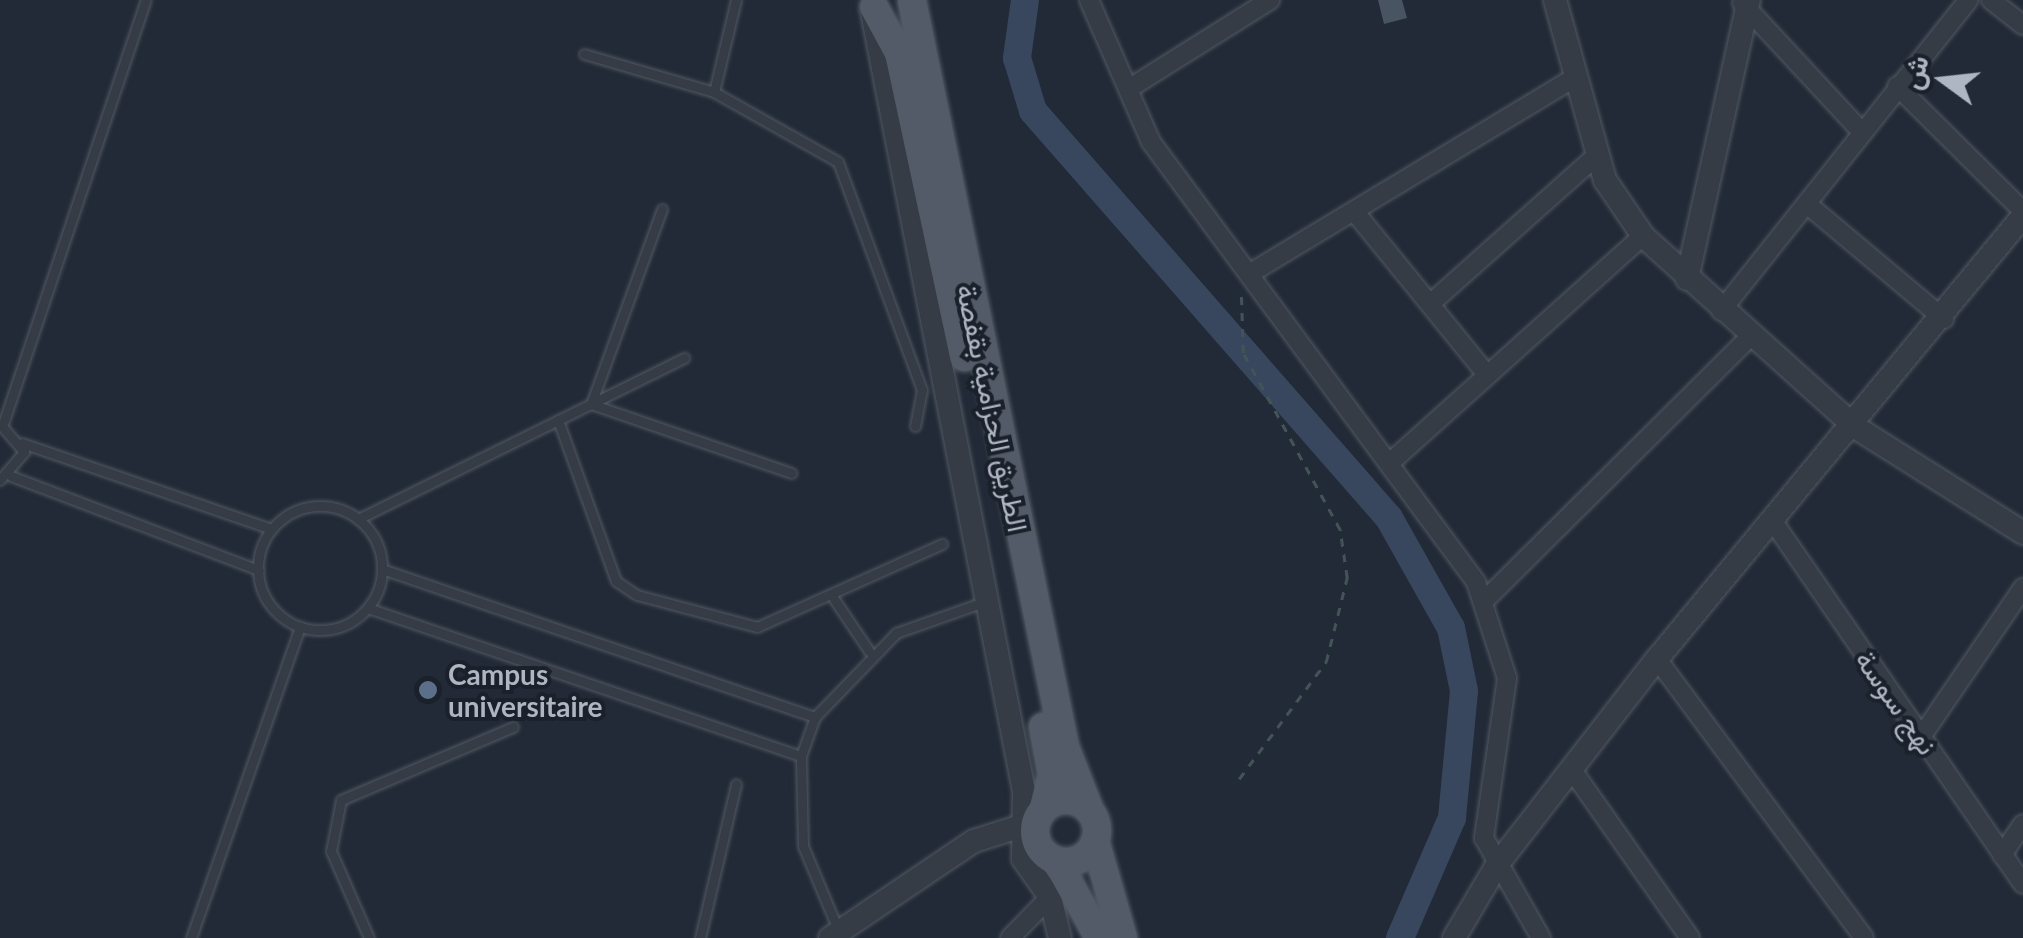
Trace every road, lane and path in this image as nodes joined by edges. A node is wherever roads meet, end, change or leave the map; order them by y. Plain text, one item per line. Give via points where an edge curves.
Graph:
1 (146, 0) edge
2 (736, 0) edge
3 (913, 0) edge
4 (1089, 0) edge
5 (1270, 0) edge
6 (1555, 0) edge
7 (1968, 0) edge
8 (1991, 0) edge
9 (868, 2) edge
10 (1745, 3) edge
11 (2023, 25) edge
12 (584, 54) dead end
13 (1575, 77) junction
14 (1133, 86) junction
15 (1897, 86) junction
16 (714, 92) junction
17 (1861, 132) junction
18 (1597, 154) junction
19 (1807, 204) junction
20 (662, 209) dead end
21 (1358, 216) junction
22 (2020, 225) edge
23 (1643, 236) junction
24 (1249, 274) junction
25 (1687, 280) junction
26 (1430, 304) junction
27 (1721, 311) junction
28 (1944, 319) junction
29 (1750, 337) junction
30 (684, 358) dead end
31 (1487, 375) junction
32 (591, 404) junction
33 (558, 420) junction
34 (2, 424) edge
35 (915, 426) dead end
36 (1855, 427) junction
37 (22, 443) junction
38 (1393, 460) junction
39 (791, 473) dead end
40 (5, 478) edge
41 (358, 519) junction
42 (1772, 520) junction
43 (272, 529) junction
44 (2023, 534) edge
45 (942, 544) dead end
46 (382, 569) junction
47 (258, 570) junction
48 (2023, 588) edge
49 (834, 599) junction
50 (1484, 601) junction
51 (984, 602) junction
52 (368, 608) junction
53 (300, 627) junction
54 (869, 651) junction
55 (1657, 659) junction
56 (816, 717) junction
57 (512, 727) dead end
58 (1921, 737) junction
59 (802, 756) junction
60 (1572, 770) junction
61 (1239, 779) dead end
62 (736, 784) dead end
63 (1090, 811) junction
64 (2023, 824) edge
65 (1036, 834) junction
66 (1095, 840) junction
67 (2002, 854) junction
68 (1497, 865) junction
69 (2023, 884) edge
70 (1050, 896) junction
71 (834, 935) edge
72 (191, 938) edge
73 (369, 938) edge
74 (700, 938) edge
75 (1010, 938) edge
76 (1060, 938) edge
77 (1099, 938) edge
78 (1123, 938) edge
79 (1454, 938) edge
80 (1541, 938) edge
81 (1690, 938) edge
82 (1864, 938) edge

1 - 34 lane
2 - 16 lane
3 - 9 main road via 894,12
3 - 63 main road, الطريق الحزامية بقفصة via 1065,747
4 - 14 street
5 - 14 street
6 - 13 street
7 - 15 street
8 - 11 street
9 - 51 street
9 - 65 main road, الطريق الحزامية بقفصة via 898,54 1046,745 1051,785
10 - 17 street
10 - 25 street
12 - 16 lane
13 - 18 street
13 - 21 street
14 - 24 street via 1151,142
15 - 17 street
15 - 22 street
16 - 35 lane via 838,162 922,390
17 - 19 street
18 - 23 street via 1610,193
18 - 26 street
19 - 27 street
19 - 28 street
20 - 32 lane
21 - 24 street
21 - 26 street
22 - 28 street
23 - 25 street
23 - 31 street
24 - 38 street via 1323,382
24 - 61 path via 1239,294 1243,353 1340,530 1348,578 1326,662
25 - 27 street
26 - 31 street
27 - 29 street
28 - 36 street
29 - 36 street
29 - 50 street
30 - 32 lane
31 - 38 street
32 - 33 lane
32 - 39 lane
33 - 41 lane
33 - 49 lane via 626,590 749,628
34 - 37 lane
36 - 42 street
36 - 44 street
37 - 40 lane
37 - 43 lane
38 - 50 street
40 - 47 lane
41 - 43 lane via 323,506
41 - 46 lane
42 - 55 street
42 - 58 street, نهج سوسة
43 - 47 lane
45 - 49 lane
46 - 52 lane
46 - 56 lane
47 - 53 lane via 271,605
48 - 58 street
49 - 54 lane
50 - 68 street via 1507,678 1483,825
51 - 54 lane via 930,616
51 - 65 street
52 - 53 lane via 337,628
52 - 59 lane
53 - 72 lane
54 - 56 lane
55 - 60 street
55 - 82 street
56 - 59 lane
57 - 73 lane via 341,800 331,850
58 - 67 street, نهج سوسة
59 - 71 lane via 803,846
60 - 68 street
60 - 81 street
62 - 74 lane
63 - 65 main road via 1066,800
63 - 66 main road, الطريق الحزامية بقفصة
64 - 67 street
65 - 66 main road via 1082,858
65 - 70 street
65 - 71 street via 974,841
65 - 77 main road
66 - 78 main road
67 - 69 street, نهج سوسة
68 - 79 street
68 - 80 street
70 - 75 street
70 - 76 street

